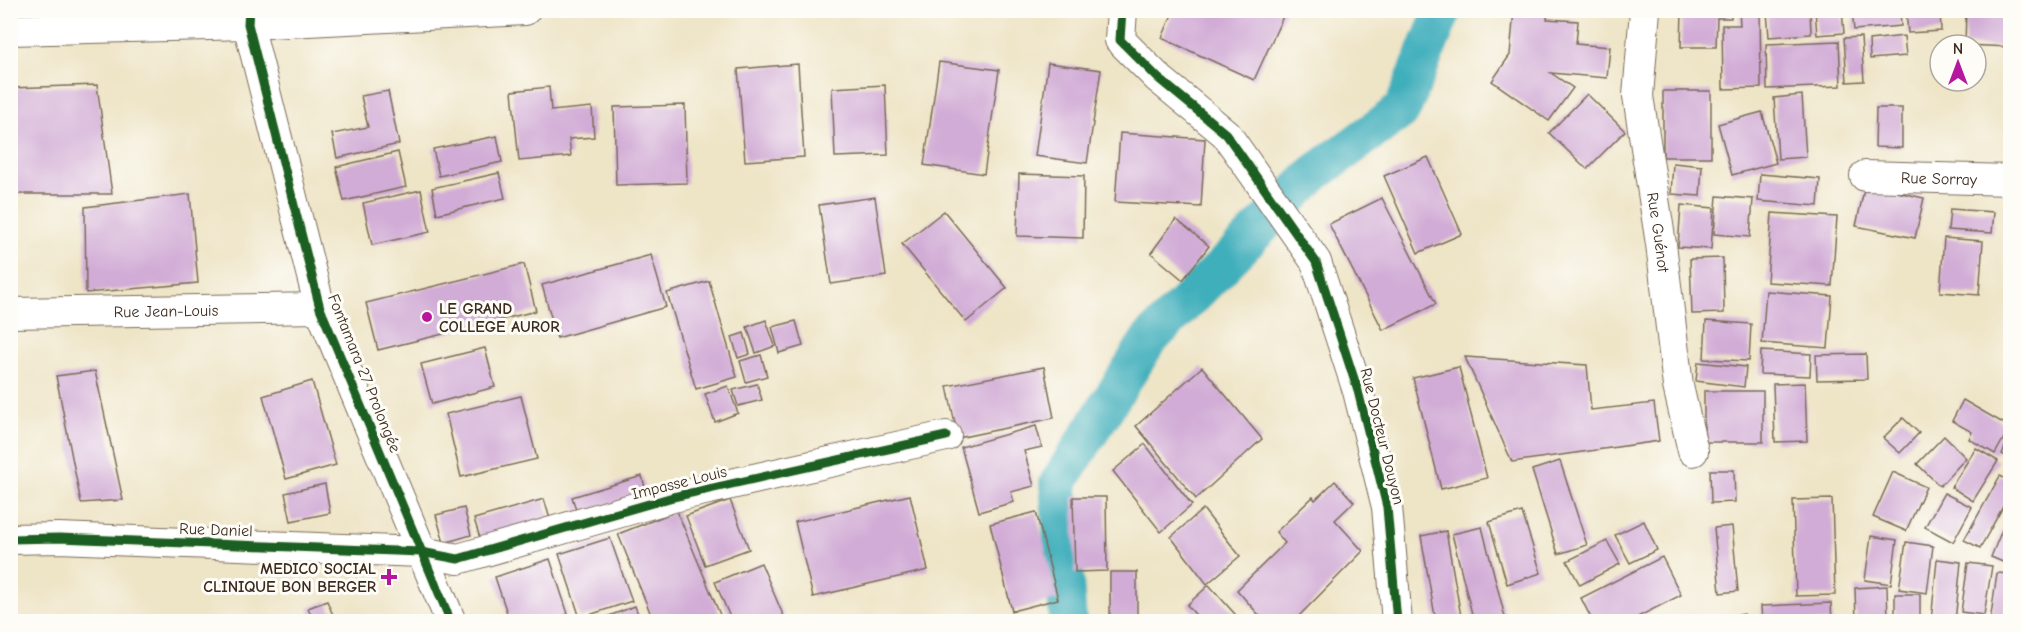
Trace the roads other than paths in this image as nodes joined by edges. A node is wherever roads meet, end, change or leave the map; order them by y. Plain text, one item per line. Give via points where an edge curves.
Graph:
1 (525, 10) edge
2 (1122, 10) edge
3 (1645, 10) edge
4 (249, 17) edge
5 (10, 30) edge
6 (1865, 176) dead end
7 (2010, 180) edge
8 (320, 308) junction
9 (10, 313) edge
10 (946, 436) dead end
11 (1693, 451) dead end
12 (10, 539) edge
13 (421, 552) junction
14 (451, 621) edge
15 (1397, 621) edge

1 - 4 street
2 - 15 street, Rue Docteur Douyon via 1120,40 1158,78 1226,134 1316,262 1358,392 1387,507
3 - 11 street, Rue Guénot via 1638,96 1678,386
4 - 5 street
4 - 8 street, Fontamara 27 Prolongée
6 - 7 street, Rue Sorray
8 - 9 street, Rue Jean-Louis
8 - 13 street, Fontamara 27 Prolongée
10 - 13 street, Impasse Louis via 674,498 458,558
12 - 13 street, Rue Daniel
13 - 14 street, Fontamara 27 Prolongée

